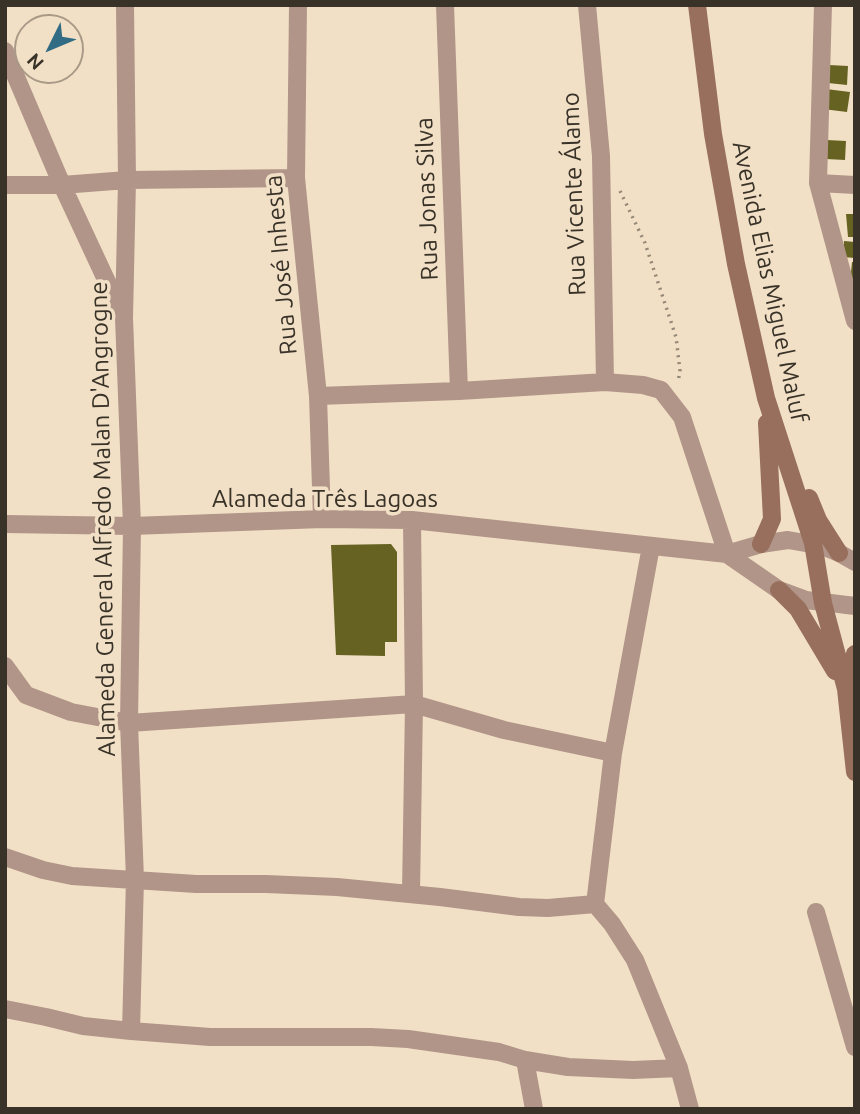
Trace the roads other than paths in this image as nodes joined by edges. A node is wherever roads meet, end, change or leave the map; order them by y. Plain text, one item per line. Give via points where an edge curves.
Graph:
1 (125, 5) edge
2 (298, 5) edge
3 (444, 5) edge
4 (587, 5) edge
5 (697, 5) edge
6 (823, 5) edge
7 (5, 51) edge
8 (296, 178) junction
9 (127, 180) junction
10 (818, 183) junction
11 (5, 185) edge
12 (62, 185) junction
13 (855, 186) edge
14 (124, 318) junction
15 (855, 321) edge
16 (605, 382) junction
17 (459, 391) junction
18 (318, 396) junction
19 (766, 398) junction
20 (322, 520) junction
21 (412, 520) junction
22 (5, 524) edge
23 (132, 526) junction
24 (813, 543) junction
25 (761, 544) junction
26 (651, 546) junction
27 (727, 554) junction
28 (847, 557) edge
29 (779, 590) junction
30 (823, 603) junction
31 (855, 606) edge
32 (855, 654) edge
33 (5, 666) edge
34 (846, 689) junction
35 (414, 704) junction
36 (129, 723) junction
37 (612, 753) junction
38 (855, 772) edge
39 (5, 857) edge
40 (135, 879) junction
41 (411, 893) junction
42 (595, 904) junction
43 (816, 912) dead end
44 (5, 1009) edge
45 (131, 1031) junction
46 (855, 1047) edge
47 (525, 1060) junction
48 (679, 1068) junction
49 (534, 1109) edge
50 (690, 1109) edge

1 - 9 street, Alameda General Alfredo Malan D'Angrogne
2 - 8 street, Rua José Inhesta
3 - 17 street, Rua Jonas Silva
4 - 16 street, Rua Vicente Álamo via 601,156
5 - 19 main road, Avenida Elias Miguel Maluf via 717,160
6 - 10 street
7 - 12 street
8 - 9 street
8 - 18 street, Rua José Inhesta
9 - 12 street
9 - 14 street, Alameda General Alfredo Malan D'Angrogne
10 - 13 street
10 - 15 street
11 - 12 street
12 - 14 street
14 - 23 street, Alameda General Alfredo Malan D'Angrogne
16 - 17 street
16 - 27 street via 661,390 674,405 682,417
17 - 18 street
18 - 20 street, Rua José Inhesta
19 - 24 main road, Avenida Elias Miguel Maluf
19 - 25 main road via 772,519
19 - 28 main road via 818,520
20 - 21 street, Alameda Três Lagoas
20 - 23 street, Alameda Três Lagoas
21 - 26 street, Alameda Três Lagoas
21 - 35 street
22 - 23 street, Alameda Três Lagoas
23 - 36 street, Alameda General Alfredo Malan D'Angrogne
24 - 25 street, Alameda Três Lagoas
24 - 28 street, Alameda Três Lagoas
24 - 30 main road, Avenida Elias Miguel Maluf
25 - 27 street, Alameda Três Lagoas
25 - 29 street via 757,561 761,572
26 - 27 street, Alameda Três Lagoas
26 - 37 street
27 - 29 street, Alameda Três Lagoas
29 - 30 street, Alameda Três Lagoas
29 - 34 main road via 798,609
30 - 31 street, Alameda Três Lagoas
30 - 34 main road, Avenida Elias Miguel Maluf
32 - 34 main road
33 - 36 street via 26,695 71,712
34 - 38 main road, Avenida Elias Miguel Maluf
35 - 36 street
35 - 37 street via 504,730
35 - 41 street
36 - 40 street, Alameda General Alfredo Malan D'Angrogne
37 - 42 street
39 - 40 street via 72,876
40 - 41 street
40 - 45 street, Alameda General Alfredo Malan D'Angrogne
41 - 42 street via 519,908
42 - 48 street via 635,960
43 - 46 street
44 - 45 street
45 - 47 street via 210,1037 408,1039
47 - 48 street via 601,1069
47 - 49 street
48 - 50 street

